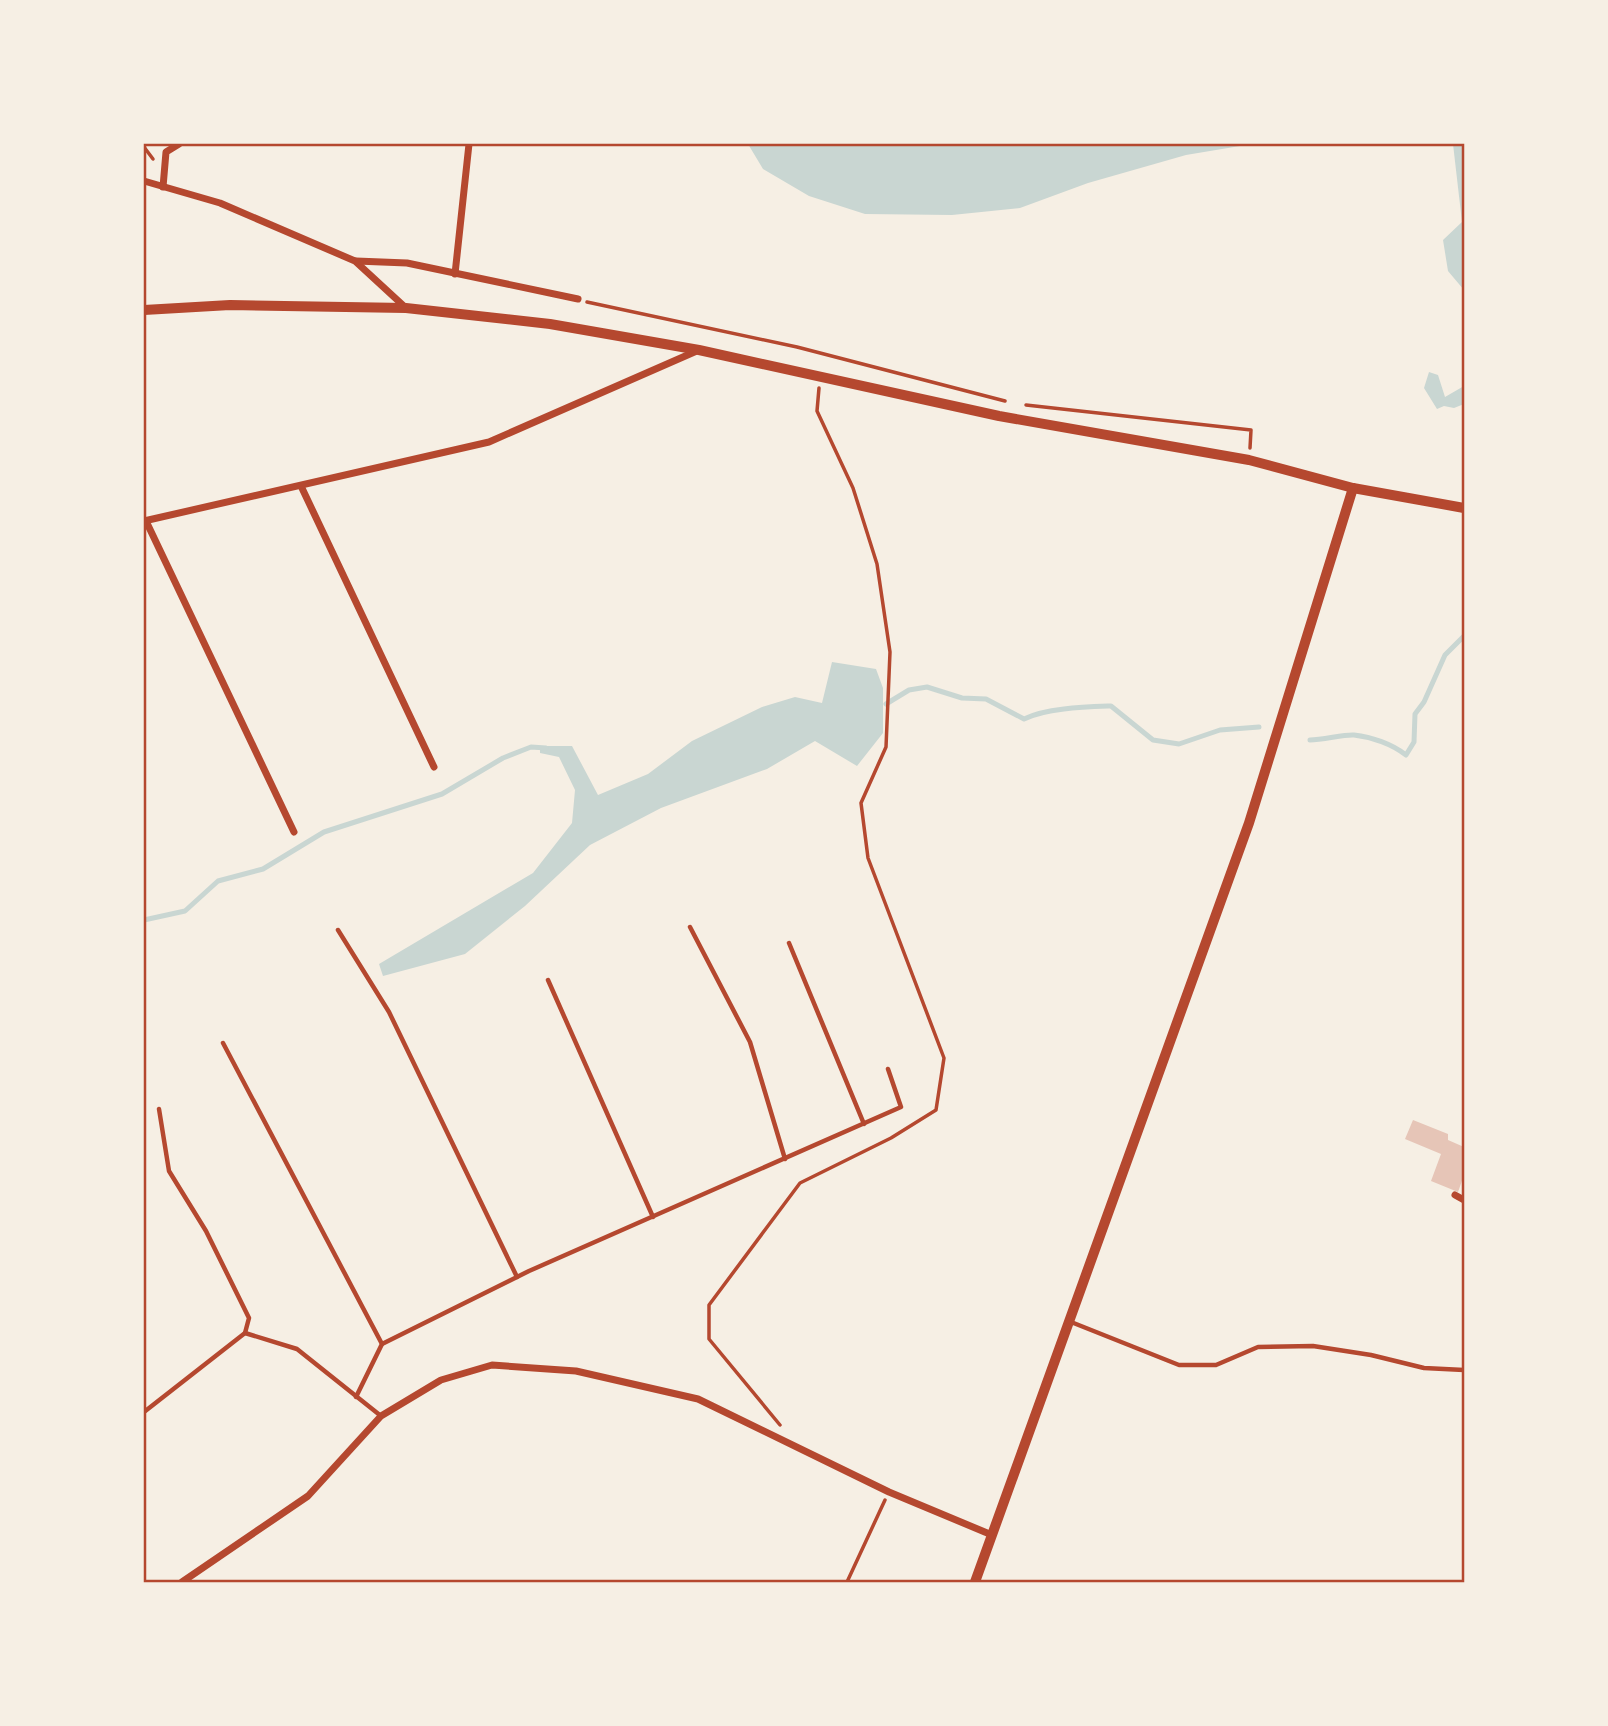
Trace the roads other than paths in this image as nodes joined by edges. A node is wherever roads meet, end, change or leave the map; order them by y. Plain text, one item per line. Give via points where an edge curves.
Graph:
1 (178, 144) edge
2 (469, 144) edge
3 (144, 181) edge
4 (163, 187) junction
5 (355, 261) junction
6 (455, 274) junction
7 (578, 299) road end
8 (406, 308) junction
9 (144, 310) edge
10 (699, 350) junction
11 (301, 486) junction
12 (1353, 488) junction
13 (1465, 508) edge
14 (145, 521) edge
15 (434, 767) dead end
16 (294, 832) dead end
17 (690, 927) dead end
18 (338, 930) dead end
19 (789, 943) dead end
20 (548, 980) dead end
21 (223, 1043) dead end
22 (888, 1069) dead end
23 (159, 1109) dead end
24 (864, 1124) junction
25 (785, 1159) junction
26 (1455, 1195) dead end
27 (1465, 1199) edge
28 (653, 1217) junction
29 (517, 1278) junction
30 (1070, 1322) junction
31 (245, 1333) junction
32 (382, 1344) junction
33 (1465, 1370) edge
34 (356, 1397) junction
35 (144, 1412) edge
36 (382, 1416) junction
37 (992, 1535) junction
38 (182, 1583) edge
39 (975, 1583) edge

1 - 4 street via 166,152
2 - 6 street
3 - 4 street
4 - 5 street via 220,203
5 - 6 street via 407,263
5 - 8 street
6 - 7 street
8 - 9 main road via 230,305
8 - 10 main road via 550,324
10 - 11 street via 489,442
10 - 12 main road via 999,416 1249,460
11 - 14 street
11 - 15 street
12 - 13 main road
12 - 30 main road via 1249,823
14 - 16 street
17 - 25 lane via 750,1042
18 - 29 lane via 389,1012
19 - 24 lane
20 - 28 lane
21 - 32 lane
22 - 24 lane via 901,1107
23 - 31 lane via 169,1171 206,1231 249,1318
24 - 25 lane
25 - 28 lane
26 - 27 street
28 - 29 lane
29 - 32 lane
30 - 33 lane via 1179,1365 1216,1365 1258,1347 1313,1346 1424,1368
30 - 37 main road
31 - 34 lane via 297,1349
31 - 35 lane
32 - 34 lane
34 - 36 lane
36 - 37 street via 441,1380 492,1365 576,1371 698,1399 888,1492
36 - 38 street via 308,1496
37 - 39 main road

